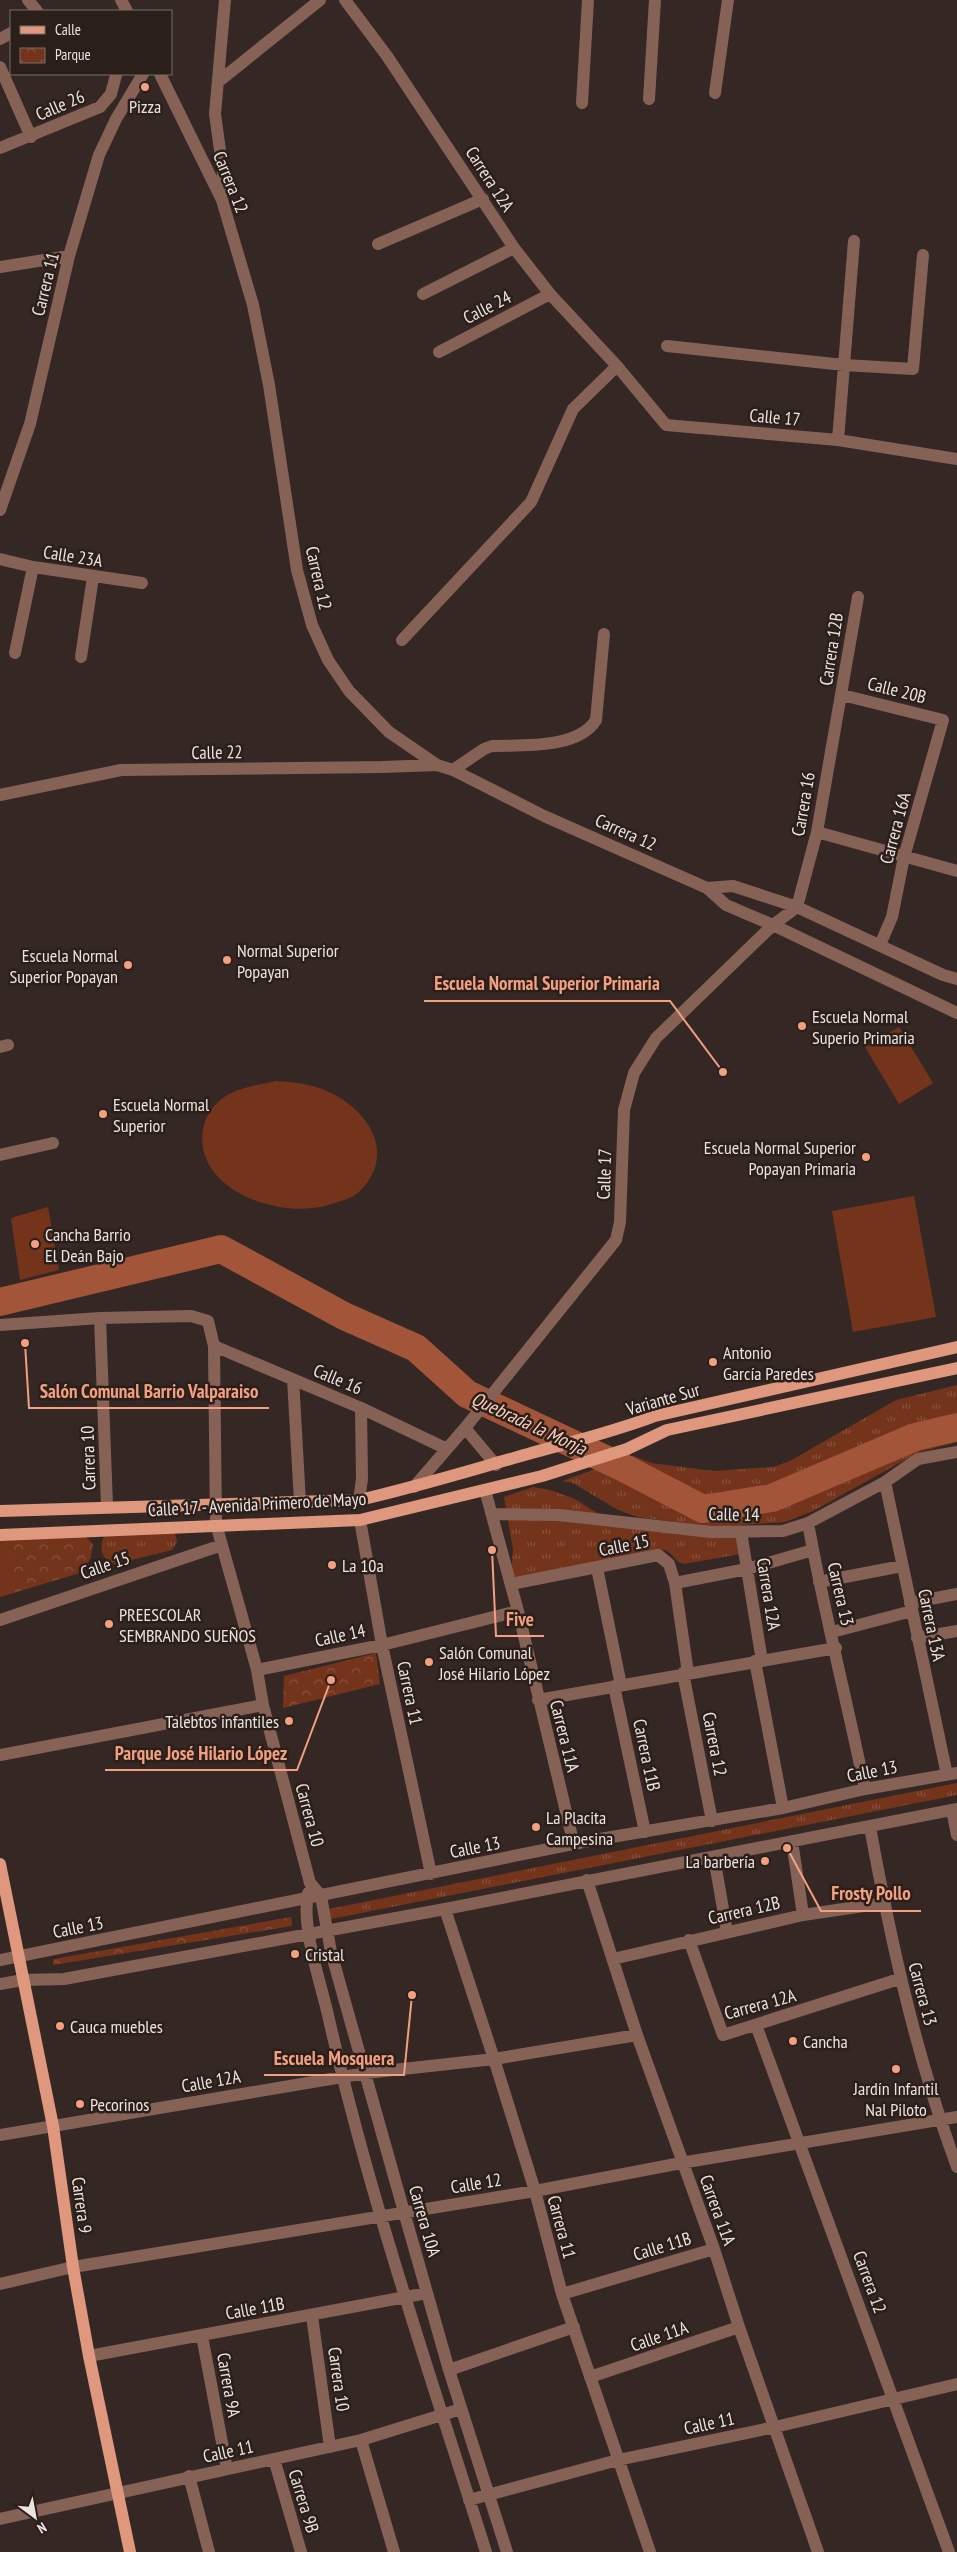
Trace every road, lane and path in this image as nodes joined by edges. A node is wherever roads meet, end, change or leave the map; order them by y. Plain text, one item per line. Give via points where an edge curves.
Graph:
1 (28, 0) edge
2 (225, 0) edge
3 (320, 0) edge
4 (345, 0) edge
5 (588, 0) edge
6 (655, 0) edge
7 (728, 0) edge
8 (36, 10) edge
9 (0, 67) edge
10 (117, 75) edge
11 (142, 75) edge
12 (160, 75) edge
13 (218, 82) junction
14 (715, 93) dead end
15 (649, 99) dead end
16 (582, 103) dead end
17 (31, 137) junction
18 (0, 148) edge
19 (483, 199) junction
20 (222, 200) junction
21 (854, 241) dead end
22 (378, 244) dead end
23 (514, 248) junction
24 (923, 255) dead end
25 (69, 256) junction
26 (0, 267) edge
27 (423, 294) dead end
28 (550, 294) junction
29 (666, 346) dead end
30 (439, 352) dead end
31 (844, 365) junction
32 (617, 366) junction
33 (838, 440) junction
34 (957, 459) edge
35 (0, 509) edge
36 (0, 558) edge
37 (33, 567) junction
38 (93, 577) junction
39 (142, 582) dead end
40 (858, 597) dead end
41 (604, 634) dead end
42 (402, 640) dead end
43 (16, 653) dead end
44 (81, 657) dead end
45 (840, 700) junction
46 (943, 720) joint
47 (437, 764) junction
48 (454, 770) junction
49 (0, 795) edge
50 (817, 832) junction
51 (904, 857) junction
52 (957, 871) edge
53 (707, 888) junction
54 (797, 908) junction
55 (773, 924) junction
56 (880, 946) junction
57 (957, 979) edge
58 (957, 1013) edge
59 (53, 1144) dead end
60 (0, 1154) edge
61 (100, 1318) junction
62 (0, 1324) edge
63 (214, 1346) junction
64 (957, 1347) edge
65 (957, 1368) edge
66 (293, 1380) junction
67 (361, 1408) junction
68 (465, 1428) junction
69 (447, 1449) junction
70 (957, 1452) edge
71 (526, 1454) joint
72 (496, 1464) junction
73 (542, 1476) joint
74 (885, 1482) junction
75 (414, 1488) junction
76 (485, 1490) junction
77 (358, 1500) junction
78 (300, 1502) junction
79 (214, 1504) junction
80 (107, 1506) junction
81 (0, 1510) edge
82 (492, 1514) junction
83 (360, 1520) junction
84 (216, 1524) junction
85 (808, 1524) junction
86 (741, 1532) junction
87 (0, 1535) edge
88 (222, 1545) junction
89 (813, 1550) junction
90 (902, 1566) junction
91 (597, 1568) junction
92 (747, 1570) junction
93 (819, 1582) junction
94 (674, 1583) junction
95 (511, 1584) junction
96 (957, 1594) edge
97 (911, 1607) junction
98 (518, 1611) junction
99 (0, 1620) edge
100 (957, 1631) edge
101 (832, 1632) junction
102 (918, 1638) junction
103 (382, 1645) junction
104 (836, 1648) junction
105 (758, 1661) junction
106 (257, 1670) junction
107 (685, 1673) junction
108 (617, 1686) junction
109 (538, 1700) junction
110 (263, 1705) junction
111 (0, 1755) edge
112 (952, 1774) edge
113 (865, 1789) junction
114 (783, 1808) junction
115 (955, 1809) edge
116 (712, 1821) junction
117 (870, 1827) junction
118 (645, 1832) junction
119 (957, 1835) edge
120 (792, 1841) junction
121 (574, 1845) junction
122 (714, 1857) junction
123 (0, 1864) edge
124 (431, 1874) junction
125 (587, 1880) junction
126 (310, 1883) junction
127 (321, 1896) junction
128 (307, 1899) junction
129 (884, 1903) junction
130 (445, 1909) junction
131 (803, 1915) junction
132 (326, 1931) junction
133 (727, 1932) junction
134 (310, 1934) junction
135 (689, 1940) junction
136 (18, 1955) junction
137 (613, 1959) junction
138 (0, 1960) edge
139 (899, 1979) junction
140 (23, 1980) junction
141 (0, 1984) edge
142 (756, 2025) junction
143 (636, 2035) junction
144 (494, 2059) junction
145 (366, 2073) junction
146 (342, 2077) junction
147 (957, 2117) edge
148 (940, 2120) junction
149 (53, 2126) junction
150 (0, 2135) edge
151 (800, 2143) junction
152 (681, 2163) junction
153 (957, 2167) edge
154 (535, 2191) junction
155 (404, 2212) junction
156 (382, 2216) junction
157 (714, 2249) junction
158 (73, 2267) junction
159 (0, 2284) edge
160 (427, 2293) junction
161 (562, 2294) junction
162 (406, 2297) junction
163 (312, 2316) junction
164 (739, 2327) junction
165 (574, 2328) junction
166 (202, 2336) junction
167 (89, 2356) junction
168 (449, 2370) junction
169 (590, 2377) junction
170 (957, 2384) edge
171 (894, 2399) junction
172 (461, 2409) junction
173 (441, 2416) junction
174 (775, 2428) junction
175 (361, 2440) junction
176 (330, 2447) junction
177 (274, 2459) junction
178 (618, 2460) junction
179 (227, 2469) junction
180 (189, 2476) junction
181 (120, 2492) junction
182 (488, 2495) junction
183 (469, 2500) junction
184 (0, 2519) edge
185 (130, 2552) edge
186 (209, 2552) edge
187 (301, 2552) edge
188 (394, 2552) edge
189 (486, 2552) edge
190 (507, 2552) edge
191 (650, 2552) edge
192 (818, 2552) edge
193 (949, 2552) edge

1 - 8 street
2 - 13 street
3 - 13 street
4 - 19 street, Carrera 12A via 387,56
5 - 16 street
6 - 15 street
7 - 14 street
9 - 17 street
10 - 17 street, Calle 26 via 110,94 100,107
11 - 25 street, Carrera 11 via 116,118 99,156
12 - 20 street, Carrera 12
13 - 20 street via 215,114 223,172
17 - 18 street, Calle 26
19 - 22 street
19 - 23 street, Carrera 12A
20 - 47 street, Carrera 12 via 253,305 297,570 312,625 328,660 349,691 389,732
21 - 31 street
23 - 27 street
23 - 28 street, Carrera 12A
24 - 31 street via 913,369
25 - 26 street
25 - 35 street, Carrera 11 via 30,424
28 - 30 street, Calle 24
28 - 32 street, Carrera 12A
29 - 31 street
31 - 33 street
32 - 33 street, Calle 17 via 666,425
32 - 42 street via 573,409 530,502
33 - 34 street, Calle 17
36 - 37 street, Calle 23A
37 - 38 street, Calle 23A
37 - 43 street
38 - 39 street, Calle 23A
38 - 44 street
40 - 45 street, Carrera 12B
41 - 48 street via 596,720 590,729 548,744 492,746
45 - 46 street, Calle 20B
45 - 50 street, Carrera 16
46 - 51 street, Carrera 16A
47 - 48 street, Carrera 12
47 - 49 street, Calle 22 via 382,768 121,770
48 - 53 street, Carrera 12 via 544,816
50 - 51 street
50 - 54 street, Carrera 16
51 - 52 street
51 - 56 street, Carrera 16A via 892,917
53 - 54 street, Carrera 12 via 733,886
53 - 55 street, Carrera 12 via 726,905
54 - 55 street, Calle 17
54 - 56 street, Carrera 12
55 - 58 street, Carrera 12
55 - 68 street, Calle 17 via 656,1038 634,1073 624,1110 620,1222 616,1240
56 - 57 street, Carrera 12
59 - 60 street
61 - 62 street
61 - 63 street via 191,1316 208,1322
61 - 80 street, Carrera 10
63 - 66 street, Calle 16
63 - 79 street
64 - 71 main road, Variante Sur via 655,1416 616,1431
65 - 73 main road, Variante Sur via 667,1430 627,1449
66 - 67 street, Calle 16
66 - 78 street
67 - 69 street, Calle 16
67 - 77 street via 362,1479
68 - 69 street, Calle 17
68 - 72 street
69 - 75 street, Calle 17
70 - 74 street, Calle 14 via 918,1460
71 - 72 main road, Calle 17 - Avenida Primero de Mayo
72 - 75 main road, Calle 17 - Avenida Primero de Mayo
73 - 76 main road, Calle 17 - Avenida Primero de Mayo
74 - 85 street, Calle 14
74 - 90 street, Carrera 13A
75 - 77 main road, Calle 17 - Avenida Primero de Mayo
76 - 82 street, Carrera 11A
76 - 83 main road, Calle 17 - Avenida Primero de Mayo
77 - 78 main road, Calle 17 - Avenida Primero de Mayo
78 - 79 main road, Calle 17 - Avenida Primero de Mayo
79 - 80 main road, Calle 17 - Avenida Primero de Mayo
79 - 84 street
80 - 81 main road, Calle 17 - Avenida Primero de Mayo
82 - 86 street, Calle 14 via 560,1516 711,1532
82 - 95 street, Carrera 11A
83 - 84 main road, Calle 17 - Avenida Primero de Mayo
83 - 103 street, Carrera 11
84 - 87 main road, Calle 17 - Avenida Primero de Mayo
84 - 88 street, Carrera 10
85 - 86 street, Calle 14 via 784,1532
85 - 89 street, Carrera 13
86 - 92 street, Carrera 12A
88 - 99 street, Calle 15
88 - 106 street, Carrera 10
89 - 92 street
89 - 93 street, Carrera 13
90 - 93 street
90 - 97 street, Carrera 13A
91 - 94 street, Calle 15 via 658,1555 669,1564
91 - 95 street, Calle 15
91 - 108 street, Carrera 11B
92 - 94 street
92 - 105 street, Carrera 12A
93 - 101 street, Carrera 13
94 - 107 street, Carrera 12
95 - 98 street, Carrera 11A
96 - 97 street
97 - 101 street
97 - 102 street, Carrera 13A
98 - 103 street, Calle 14
98 - 109 street, Carrera 11A
100 - 102 street
101 - 104 street, Carrera 13
102 - 112 street, Carrera 13A
103 - 106 street, Calle 14
103 - 124 street, Carrera 11
104 - 105 street
104 - 113 street, Carrera 13
105 - 107 street
105 - 114 street, Carrera 12A
106 - 110 street, Carrera 10
107 - 108 street
107 - 116 street, Carrera 12
108 - 109 street
108 - 118 street, Carrera 11B
109 - 121 street, Carrera 11A
110 - 111 street
110 - 126 street, Carrera 10
112 - 113 street, Calle 13
113 - 114 street, Calle 13
114 - 116 street, Calle 13
115 - 117 street
115 - 119 street
116 - 118 street, Calle 13
117 - 120 street
117 - 129 street, Carrera 13
118 - 121 street, Calle 13
120 - 122 street
120 - 131 street
121 - 124 street, Calle 13
122 - 125 street
122 - 133 street
123 - 136 main road, Carrera 9
124 - 127 street, Calle 13
125 - 130 street
125 - 137 street, Carrera 11A
126 - 127 street, Carrera 10
126 - 128 street, Carrera 10
127 - 128 street, Calle 13
127 - 132 street, Carrera 10A
128 - 134 street
128 - 136 street, Calle 13
129 - 131 street, Carrera 12B
129 - 139 street, Carrera 13
130 - 132 street
130 - 144 street, Carrera 11
131 - 133 street, Carrera 12B
132 - 134 street
132 - 145 street, Carrera 10A
133 - 135 street, Carrera 12B
134 - 140 street via 64,1979
134 - 146 street
135 - 137 street, Carrera 12B
135 - 142 street, Carrera 12A via 723,2035
136 - 138 street, Calle 13
136 - 140 main road, Carrera 9
137 - 143 street, Carrera 11A
139 - 142 street, Carrera 12A
139 - 148 street, Carrera 13
140 - 141 street
140 - 149 main road, Carrera 9
142 - 151 street, Carrera 12
143 - 144 street, Calle 12A
143 - 152 street, Carrera 11A
144 - 145 street, Calle 12A
144 - 154 street, Carrera 11
145 - 146 street, Calle 12A
145 - 155 street, Carrera 10A
146 - 149 street, Calle 12A
146 - 156 street
147 - 148 street, Calle 12
148 - 151 street, Calle 12
148 - 153 street, Carrera 13
149 - 150 street, Calle 12A
149 - 158 main road, Carrera 9
151 - 152 street, Calle 12
151 - 171 street, Carrera 12
152 - 154 street, Calle 12
152 - 157 street, Carrera 11A
154 - 155 street, Calle 12
154 - 161 street, Carrera 11
155 - 156 street, Calle 12
155 - 160 street, Carrera 10A
156 - 158 street, Calle 12
156 - 162 street
157 - 161 street, Calle 11B
157 - 164 street, Carrera 11A
158 - 159 street, Calle 12
158 - 167 main road, Carrera 9
160 - 162 street, Calle 11B
160 - 168 street, Carrera 10A
161 - 165 street, Carrera 11
162 - 163 street, Calle 11B
162 - 173 street
163 - 166 street, Calle 11B
163 - 176 street, Carrera 10
164 - 169 street, Calle 11A
164 - 174 street, Carrera 11A
165 - 168 street
165 - 169 street, Carrera 11
166 - 167 street, Calle 11B
166 - 179 street, Carrera 9A
167 - 181 main road, Carrera 9
168 - 172 street, Carrera 10A
169 - 178 street, Carrera 11
170 - 171 street, Calle 11
171 - 174 street, Calle 11
171 - 193 street, Carrera 12
172 - 173 street, Calle 11
172 - 182 street, Carrera 10A
173 - 175 street, Calle 11
173 - 183 street
174 - 178 street, Calle 11
174 - 192 street, Carrera 11A
175 - 176 street, Calle 11
175 - 188 street
176 - 177 street, Calle 11
177 - 179 street, Calle 11
177 - 187 street, Carrera 9B
178 - 182 street, Calle 11
178 - 191 street, Carrera 11
179 - 180 street, Calle 11
180 - 181 street, Calle 11
180 - 186 street
181 - 184 street, Calle 11
181 - 185 main road, Carrera 9
182 - 183 street, Calle 11
182 - 190 street, Carrera 10A
183 - 189 street

